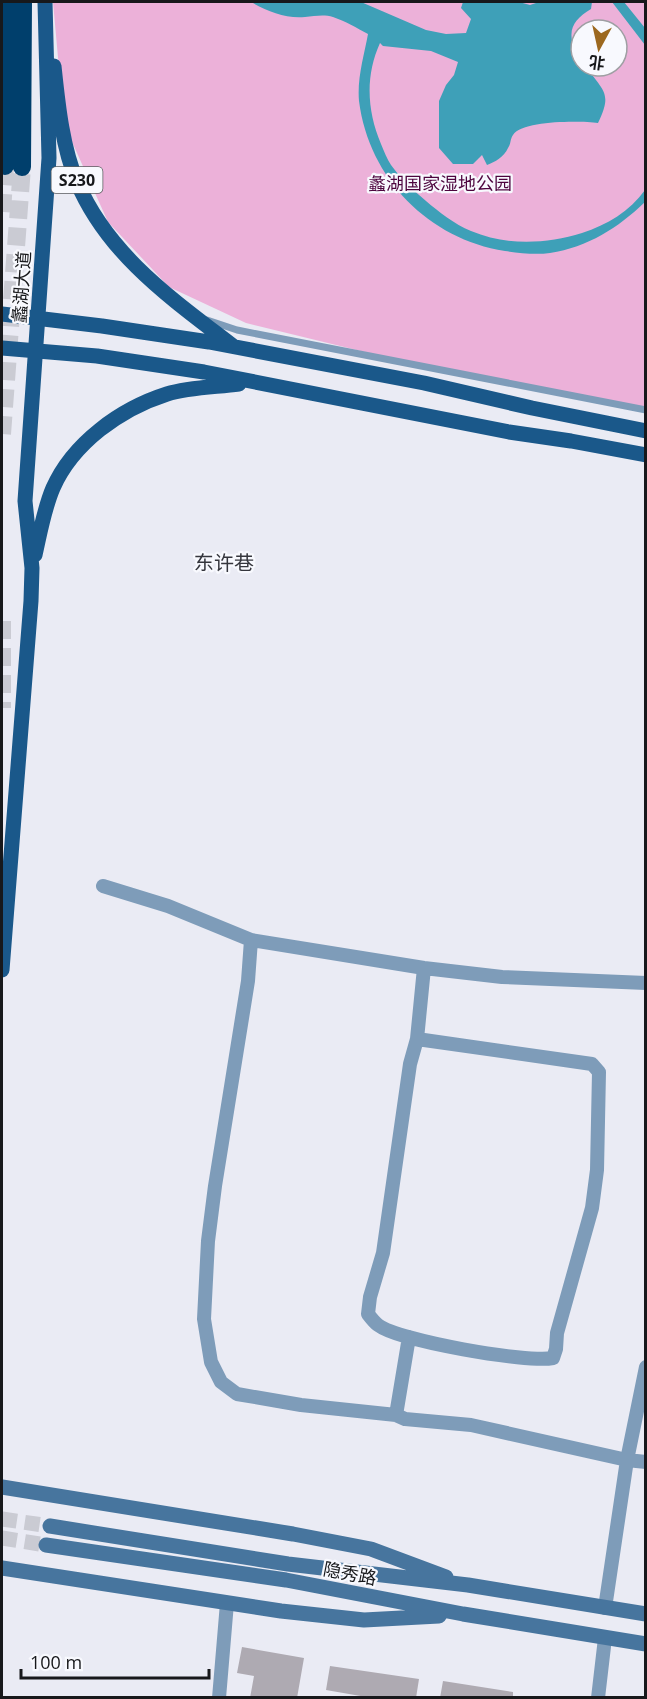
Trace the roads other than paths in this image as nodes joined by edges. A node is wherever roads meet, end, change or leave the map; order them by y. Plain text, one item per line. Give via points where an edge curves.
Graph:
1 (5, 2) edge
2 (22, 2) edge
3 (46, 2) edge
4 (2, 314) edge
5 (194, 316) junction
6 (39, 318) junction
7 (235, 347) junction
8 (2, 348) edge
9 (36, 350) junction
10 (254, 382) junction
11 (645, 410) edge
12 (645, 431) edge
13 (645, 455) edge
14 (32, 568) junction
15 (103, 886) dead end
16 (251, 940) junction
17 (424, 968) junction
18 (2, 970) edge
19 (645, 983) edge
20 (417, 1039) junction
21 (409, 1338) junction
22 (645, 1367) edge
23 (396, 1415) junction
24 (627, 1460) junction
25 (645, 1461) edge
26 (2, 1487) edge
27 (50, 1526) tunnel mouth
28 (46, 1545) tunnel mouth
29 (2, 1568) edge
30 (468, 1585) junction
31 (227, 1603) junction
32 (605, 1608) junction
33 (463, 1614) junction
34 (645, 1614) edge
35 (605, 1638) junction
36 (645, 1644) edge
37 (219, 1698) edge
38 (598, 1698) edge

1 - 2 highway via 14,166
3 - 5 main road, S230 via 58,105 69,157 84,197 116,247
3 - 6 main road, 蠡湖大道 via 49,158
4 - 6 main road
5 - 7 main road, S230
5 - 11 lane via 237,330
6 - 7 main road
6 - 9 main road, 蠡湖大道
7 - 12 main road
8 - 9 main road
9 - 10 main road
9 - 14 main road, 蠡湖大道 via 26,501
10 - 13 main road
10 - 14 main road via 169,394 121,414 91,437 53,489
14 - 18 main road, 蠡湖大道
15 - 16 street via 168,906
16 - 17 street
16 - 23 street via 208,1241 204,1318 211,1362 221,1382 237,1394
17 - 19 street via 502,977
17 - 20 street
20 - 21 street via 383,1253 369,1314 379,1326
20 - 21 street via 592,1064 599,1072 597,1170 592,1208 552,1358 515,1357
21 - 23 street
22 - 24 street
23 - 24 street via 471,1425
24 - 25 street
24 - 32 street
26 - 30 main road via 371,1549
27 - 30 main road, 隐秀路 via 288,1564
28 - 33 main road, 隐秀路 via 286,1580
29 - 31 main road
30 - 32 main road, 隐秀路
31 - 33 main road via 364,1620
31 - 37 street
32 - 34 main road, 隐秀路
33 - 35 main road, 隐秀路
35 - 36 main road, 隐秀路
35 - 38 street

